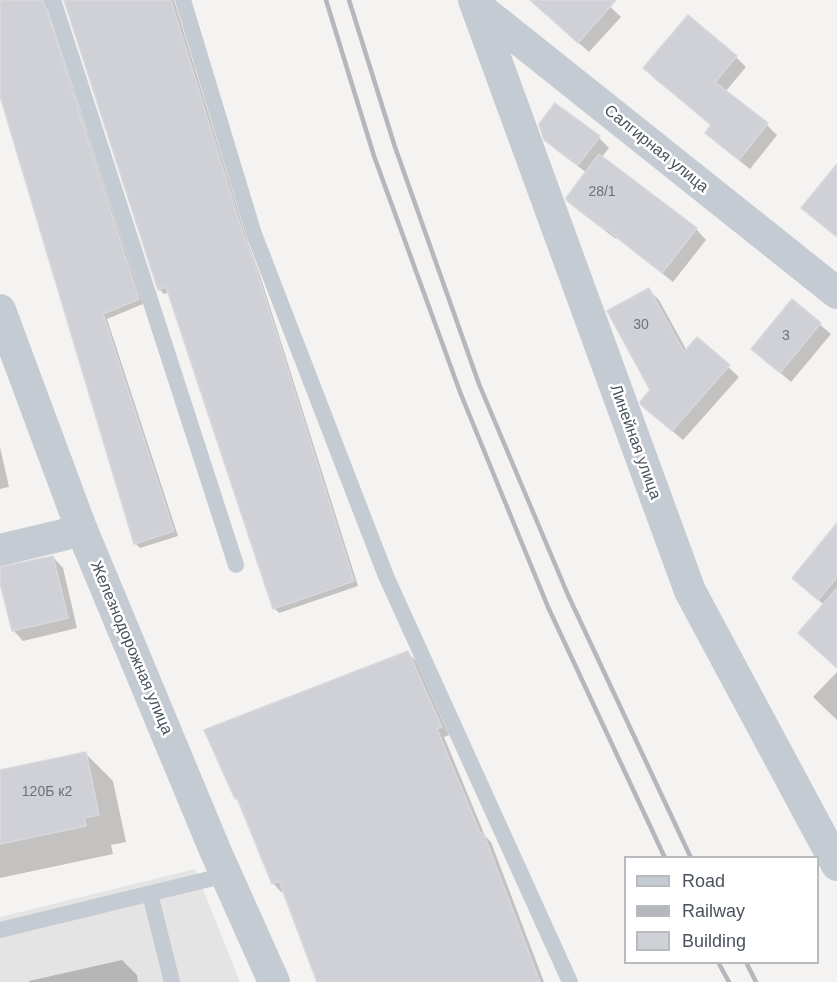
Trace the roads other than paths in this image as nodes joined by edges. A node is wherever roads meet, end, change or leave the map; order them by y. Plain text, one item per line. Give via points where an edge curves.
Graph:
1 (53, 0) edge
2 (183, 0) edge
3 (475, 3) edge
4 (837, 293) edge
5 (0, 310) edge
6 (81, 528) junction
7 (0, 550) edge
8 (236, 565) dead end
9 (837, 865) edge
10 (226, 874) junction
11 (150, 894) junction
12 (0, 930) edge
13 (172, 982) edge
14 (274, 982) edge
15 (570, 982) edge

1 - 8 lane
2 - 15 lane via 254,234 386,576
3 - 4 street, Салгирная улица
3 - 9 street, Линейная улица via 690,591
5 - 6 street, Железнодорожная улица
6 - 7 street
6 - 10 street, Железнодорожная улица
10 - 11 lane
10 - 14 street, Железнодорожная улица
11 - 12 lane
11 - 13 lane

